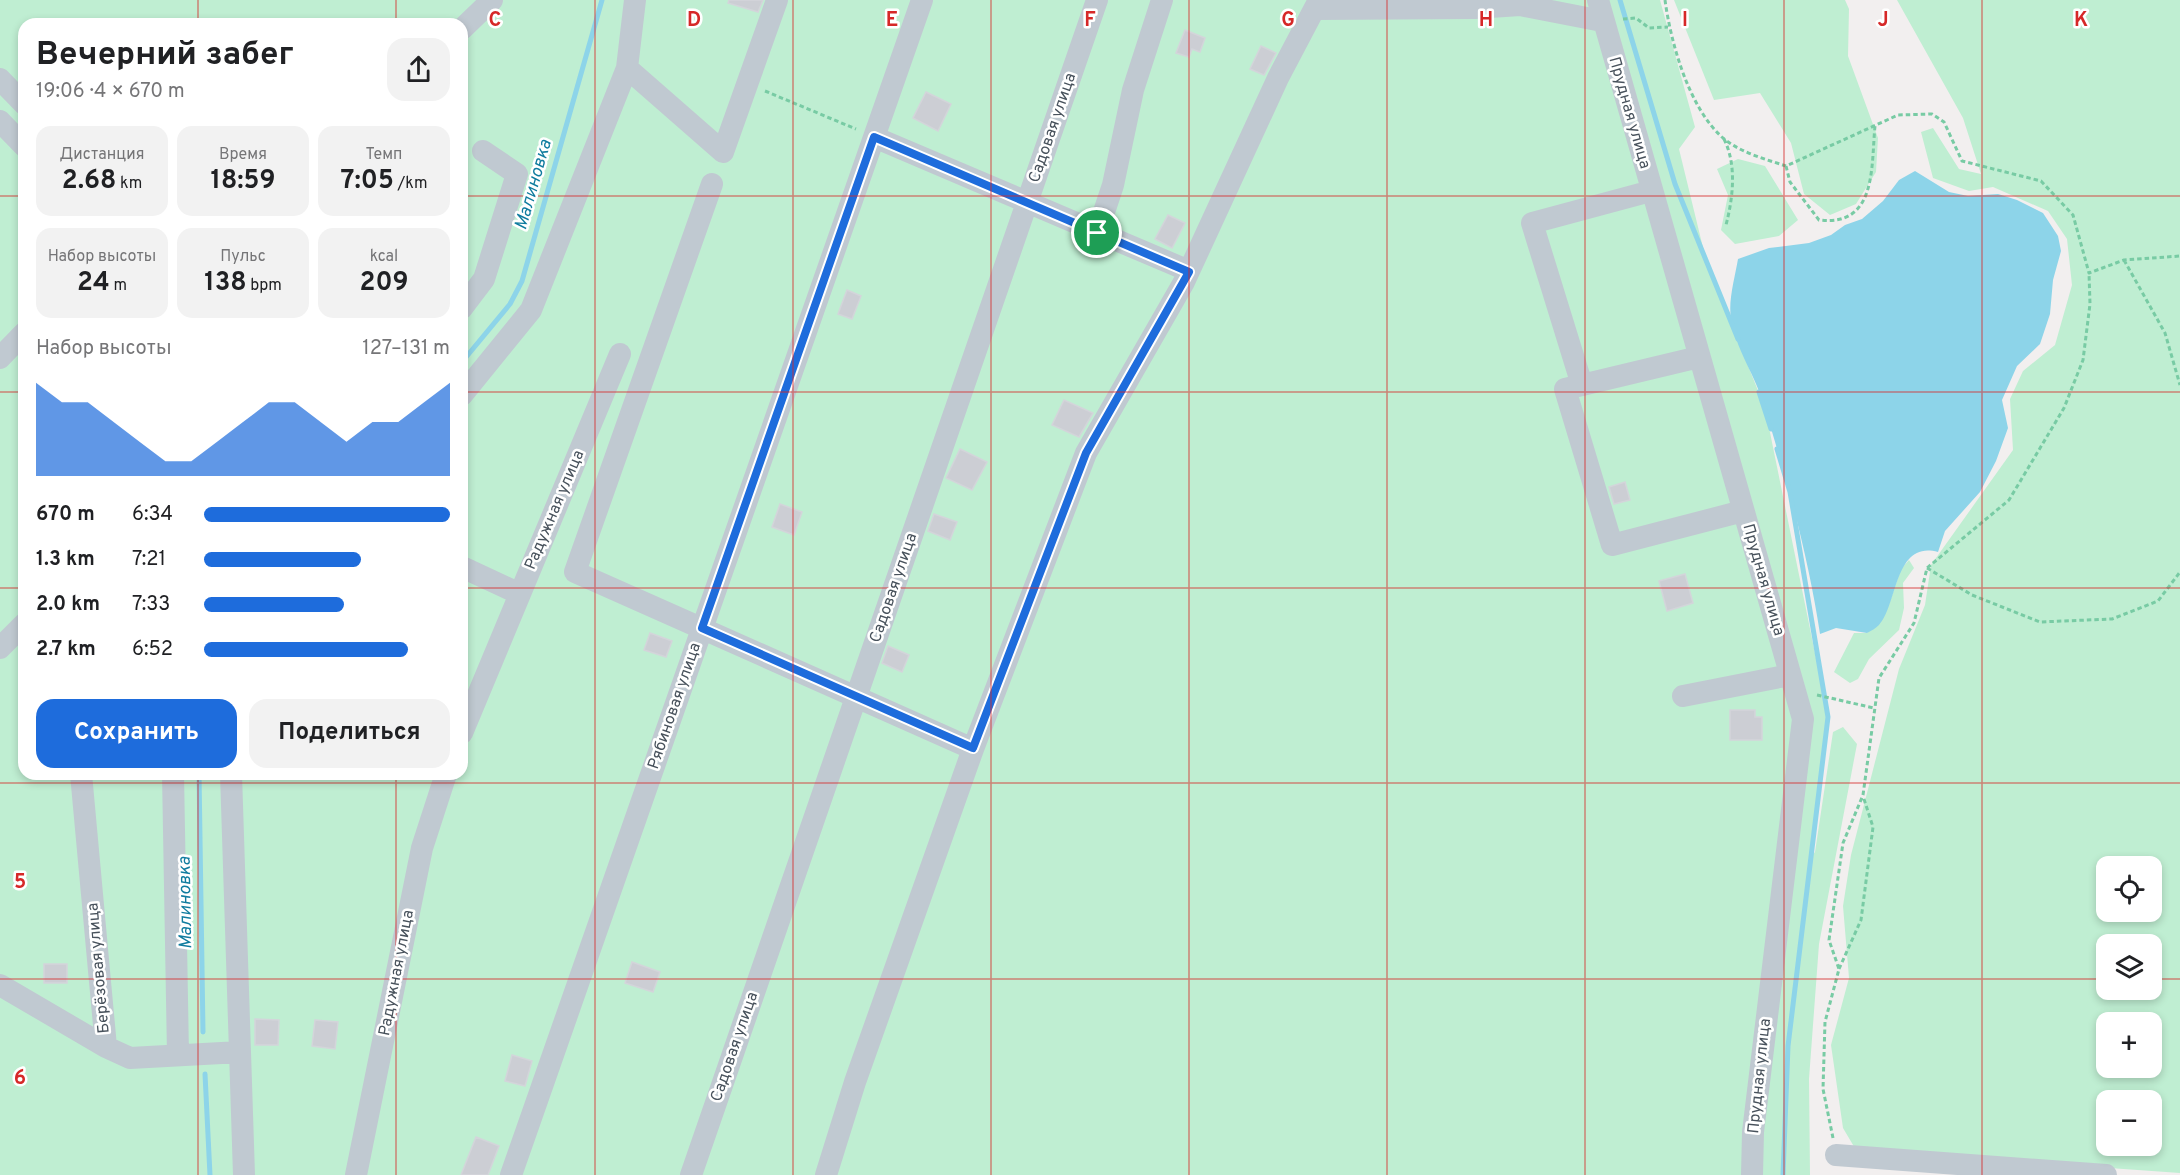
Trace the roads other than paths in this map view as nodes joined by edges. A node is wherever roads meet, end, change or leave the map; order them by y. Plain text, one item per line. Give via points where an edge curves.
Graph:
1 (492, 0) edge
2 (635, 0) edge
3 (777, 0) edge
4 (922, 0) edge
5 (1097, 0) edge
6 (1162, 0) edge
7 (1317, 5) edge
8 (1606, 14) edge
9 (468, 23) edge
10 (627, 68) junction
11 (0, 79) edge
12 (18, 98) edge
13 (874, 137) junction
14 (483, 151) dead end
15 (712, 184) dead end
16 (1651, 191) junction
17 (1027, 203) junction
18 (1097, 233) junction
19 (1189, 272) junction
20 (468, 300) edge
21 (18, 339) edge
22 (620, 354) dead end
23 (1699, 357) junction
24 (0, 358) edge
25 (1582, 385) junction
26 (468, 388) edge
27 (1743, 511) junction
28 (468, 570) edge
29 (520, 594) junction
30 (702, 628) junction
31 (18, 630) edge
32 (0, 648) edge
33 (1790, 675) junction
34 (1683, 696) dead end
35 (856, 697) junction
36 (468, 719) edge
37 (973, 748) junction
38 (82, 780) edge
39 (173, 780) edge
40 (231, 780) edge
41 (444, 780) edge
42 (0, 985) edge
43 (106, 1047) junction
44 (240, 1052) junction
45 (178, 1055) junction
46 (1836, 1155) road end
47 (244, 1175) edge
48 (356, 1175) edge
49 (511, 1175) edge
50 (691, 1175) edge
51 (826, 1175) edge
52 (1752, 1175) edge
53 (2106, 1175) edge

1 - 9 street
2 - 10 street
3 - 10 street via 723,152
4 - 13 street, Рябиновая улица
5 - 17 street, Садовая улица
6 - 18 street via 1133,90 1119,160
7 - 8 street via 1520,6
7 - 19 street via 1278,78
8 - 16 street, Прудная улица
10 - 26 street via 531,310
11 - 12 street
13 - 17 street
13 - 30 street, Рябиновая улица
14 - 20 street via 517,174 484,279
15 - 30 street via 575,572
16 - 23 street, Прудная улица
16 - 25 street via 1532,223
17 - 18 street
17 - 35 street, Садовая улица
18 - 19 street
19 - 37 street via 1086,453
21 - 24 street
22 - 29 street, Радужная улица
23 - 25 street
23 - 27 street, Прудная улица
25 - 27 street via 1565,389 1612,545
27 - 33 street, Прудная улица
28 - 29 street
29 - 36 street, Радужная улица
30 - 35 street
30 - 49 street, Рябиновая улица
31 - 32 street
33 - 34 street
33 - 52 street, Прудная улица via 1803,719 1753,1132
35 - 37 street
35 - 50 street, Садовая улица
37 - 51 street
38 - 43 street, Берёзовая улица
39 - 45 street
40 - 44 street
41 - 48 street, Радужная улица via 422,848
42 - 43 street
43 - 45 street, Берёзовая улица via 130,1058
44 - 45 street, Берёзовая улица
44 - 47 street
46 - 53 street

